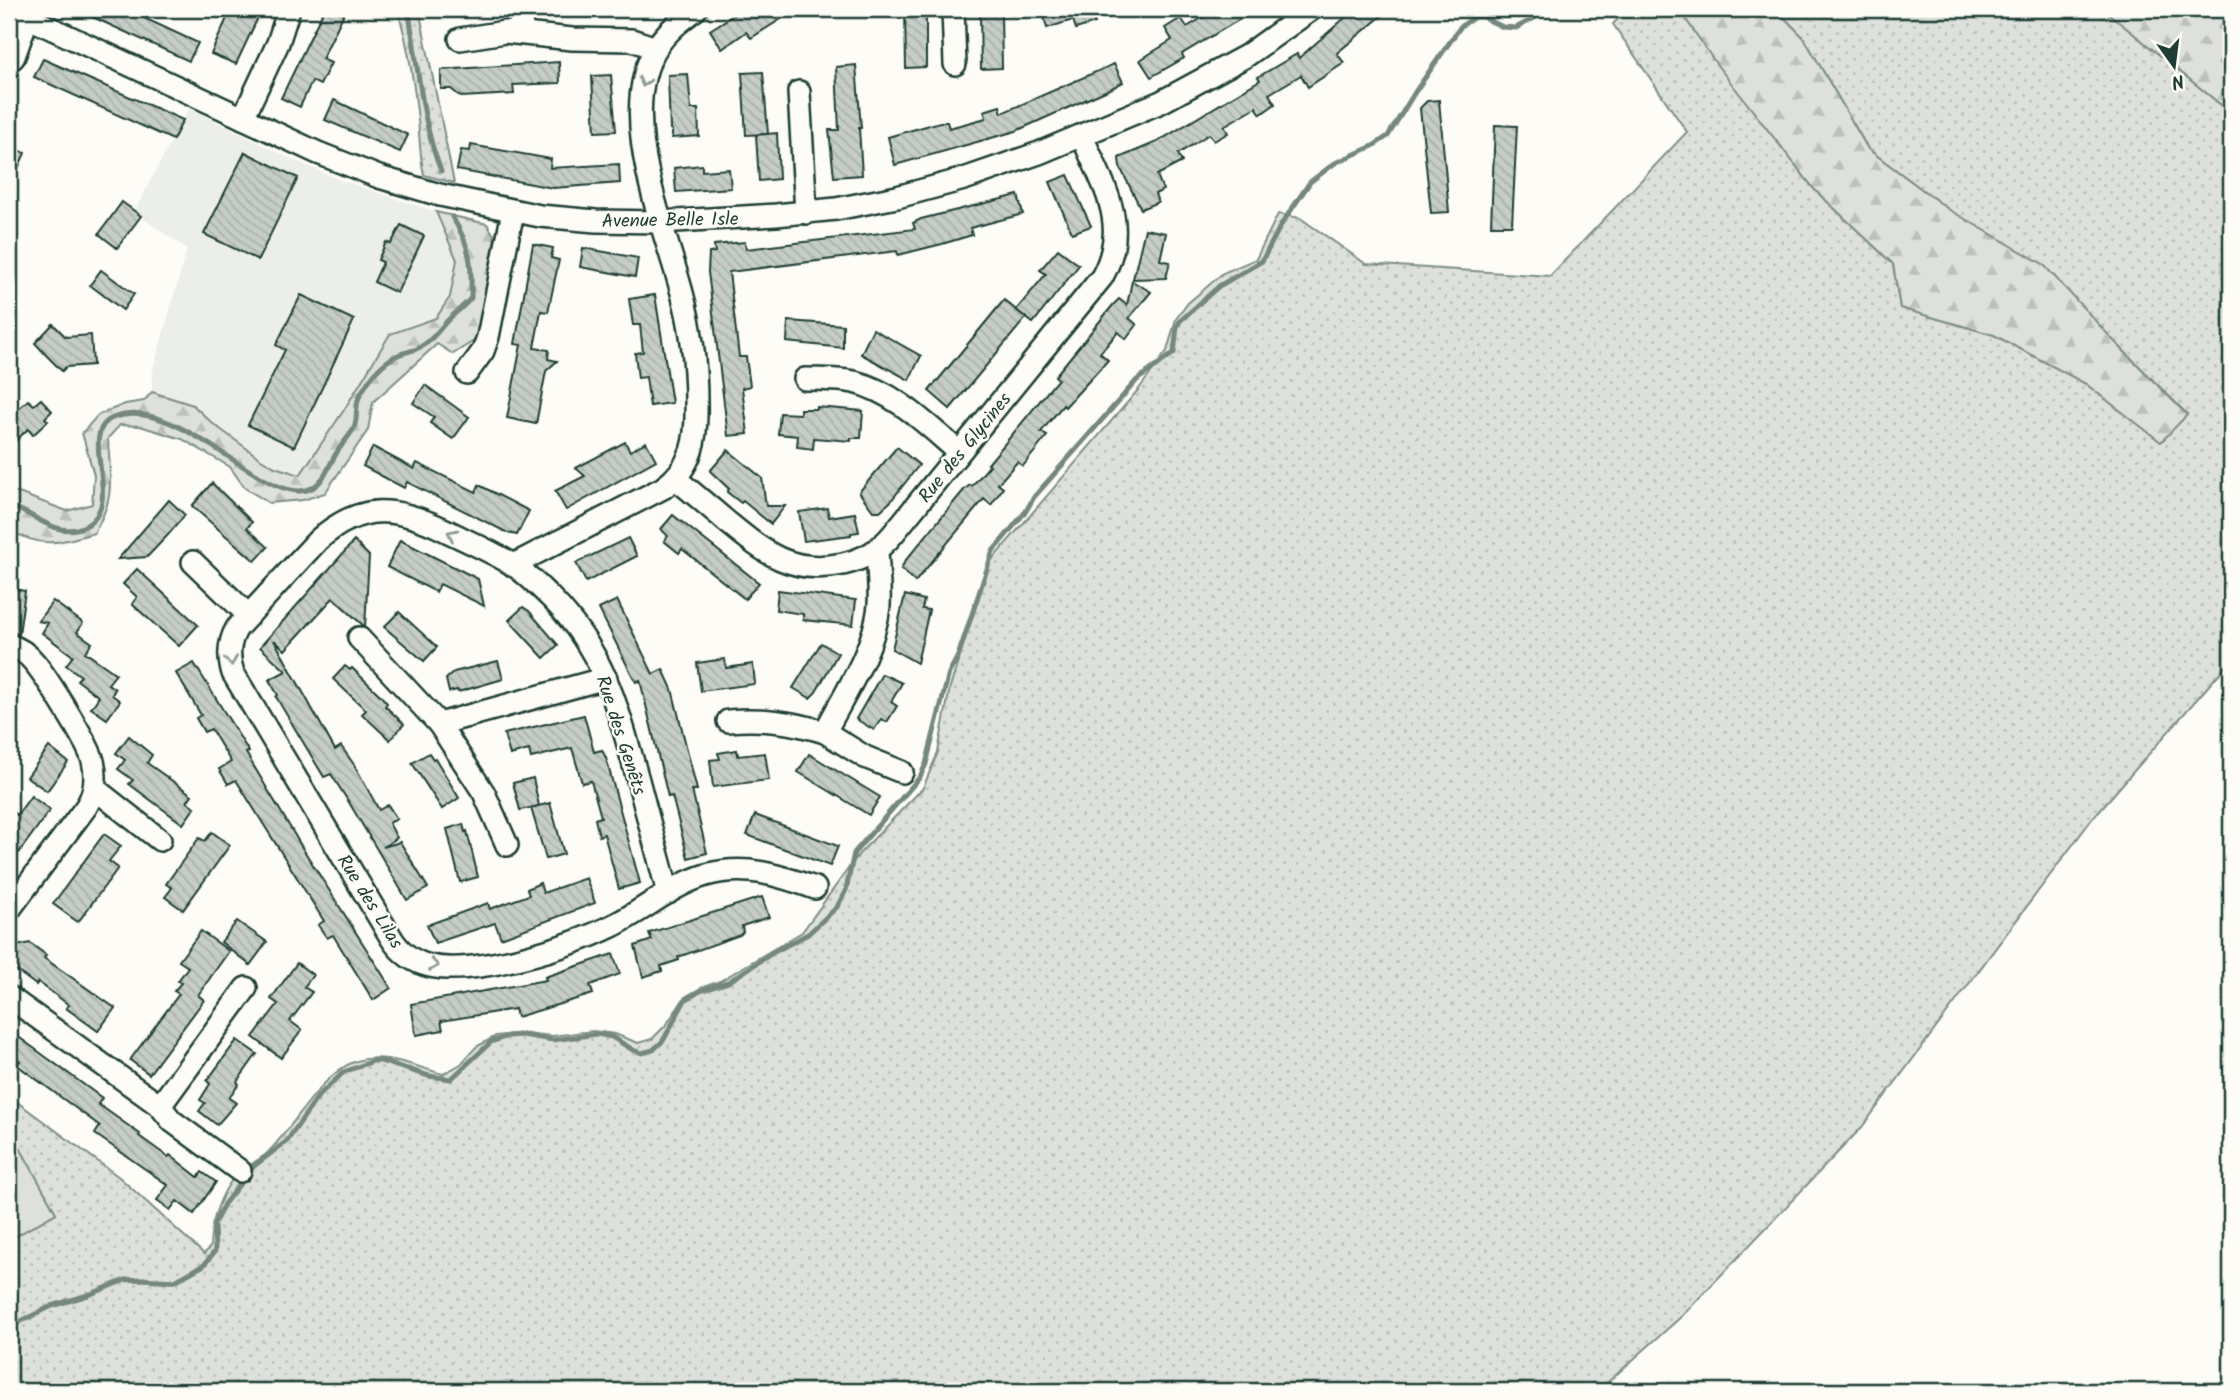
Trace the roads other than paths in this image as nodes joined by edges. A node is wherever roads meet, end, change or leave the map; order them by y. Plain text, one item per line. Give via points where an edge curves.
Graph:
1 (289, 9) edge
2 (517, 9) edge
3 (696, 9) edge
4 (953, 9) edge
5 (1312, 9) edge
6 (19, 11) edge
7 (524, 33) junction
8 (460, 39) dead end
9 (656, 48) junction
10 (9, 54) edge
11 (955, 64) dead end
12 (799, 92) dead end
13 (243, 118) junction
14 (1082, 136) junction
15 (513, 211) junction
16 (806, 213) junction
17 (660, 222) junction
18 (467, 373) dead end
19 (805, 379) dead end
20 (959, 453) junction
21 (676, 478) junction
22 (877, 551) junction
23 (193, 562) dead end
24 (513, 565) junction
25 (248, 615) junction
26 (359, 638) dead end
27 (9, 645) edge
28 (606, 678) junction
29 (728, 721) dead end
30 (439, 724) junction
31 (825, 732) junction
32 (902, 772) dead end
33 (94, 788) junction
34 (160, 840) dead end
35 (507, 845) dead end
36 (815, 888) dead end
37 (668, 893) junction
38 (9, 910) edge
39 (246, 988) dead end
40 (9, 997) edge
41 (160, 1106) junction
42 (240, 1171) dead end

1 - 13 street
2 - 7 street
3 - 9 street
4 - 11 street
5 - 14 street, Avenue Belle Isle via 1217,73
6 - 10 street
6 - 13 street, Avenue Belle Isle
7 - 8 street
7 - 9 street via 632,40
9 -> 17 street via 641,105 643,147
12 - 16 street
13 - 15 street, Avenue Belle Isle via 379,177
14 - 16 street, Avenue Belle Isle via 926,190
14 - 20 street, Rue des Glycines via 1114,214 1109,264
15 - 17 street, Avenue Belle Isle via 569,219
15 - 18 street via 488,337
16 - 17 street, Avenue Belle Isle
17 - 21 street via 689,319 696,375 695,437
19 - 20 street via 854,382 871,388 910,411
20 - 22 street, Rue des Glycines
21 - 22 street, Rue des Glycines via 759,548 785,562 832,566
21 - 24 street
22 - 31 street via 875,626
23 - 25 street
24 -> 25 street, Rue des Lilas via 409,515 361,514 318,540
24 - 28 street, Rue des Genêts via 571,619
25 -> 37 street, Rue des Lilas via 231,640 233,673 392,939 410,958 447,967 529,956 609,928
26 - 30 street
27 - 33 street via 35,662 91,754
28 - 30 street
28 - 37 street, Rue des Genêts
29 - 31 street via 768,719
30 - 35 street via 484,793
31 - 32 street via 873,761
33 - 34 street
33 - 38 street via 86,807
36 - 37 street, Rue des Lilas via 745,870 706,875
39 - 41 street
40 - 41 street
41 - 42 street via 172,1121

